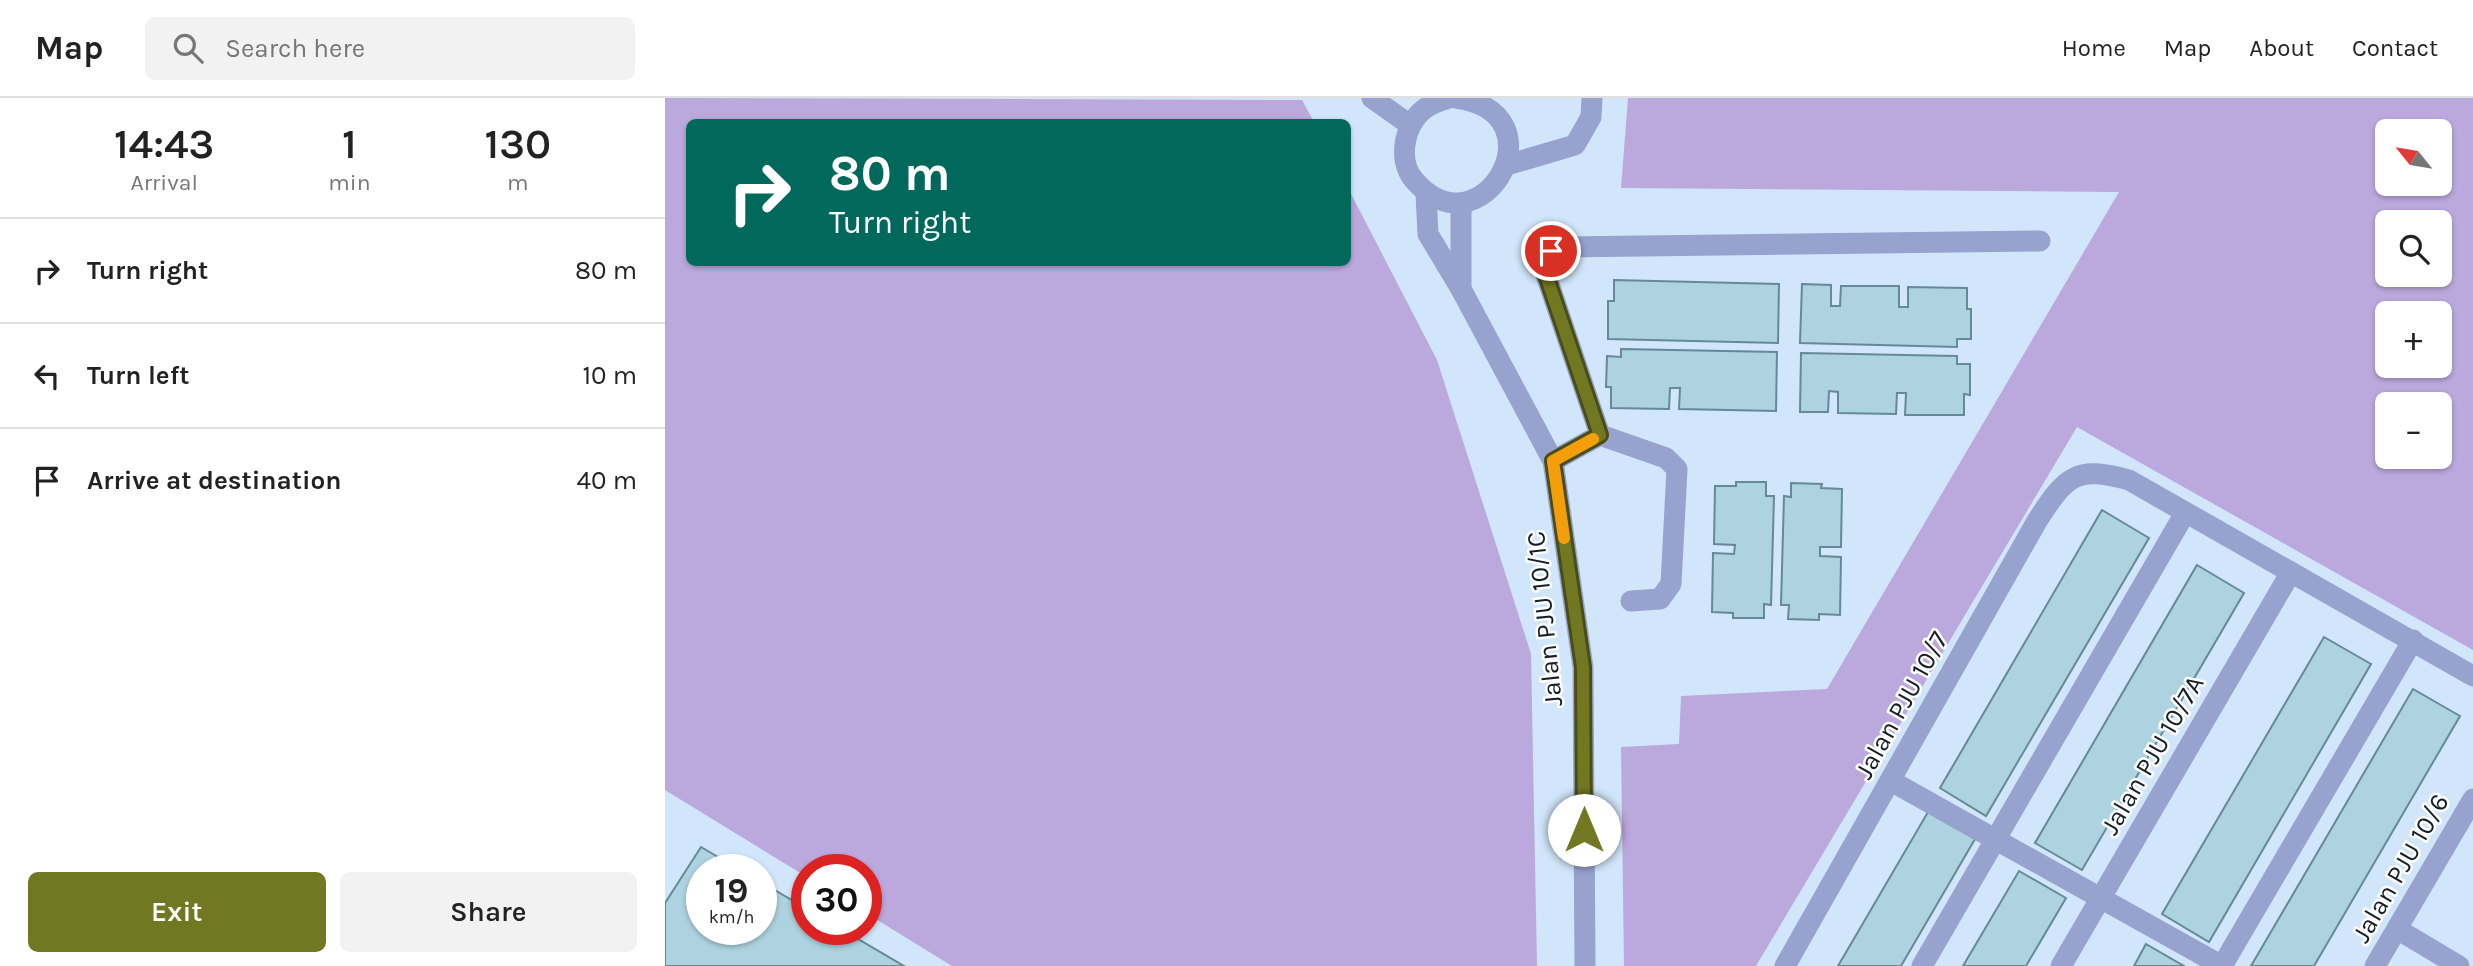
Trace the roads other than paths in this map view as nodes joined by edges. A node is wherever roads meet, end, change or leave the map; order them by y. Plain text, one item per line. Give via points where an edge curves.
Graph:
1 (1372, 98) edge
2 (1449, 98) edge
3 (1592, 98) edge
4 (1470, 99) edge
5 (1410, 125) junction
6 (1507, 165) junction
7 (1426, 194) junction
8 (1461, 203) junction
9 (2041, 241) dead end
10 (1461, 289) junction
11 (1600, 435) junction
12 (1553, 461) junction
13 (2185, 513) junction
14 (2291, 572) junction
15 (1631, 601) dead end
16 (2413, 640) junction
17 (2473, 676) edge
18 (1891, 781) junction
19 (2473, 799) edge
20 (1996, 839) junction
21 (2101, 898) junction
22 (2397, 929) junction
23 (1585, 966) edge
24 (1785, 966) edge
25 (1922, 966) edge
26 (2061, 966) edge
27 (2222, 966) edge
28 (2375, 966) edge
29 (2459, 966) edge

1 - 5 street
2 - 5 street via 1427,106
3 - 6 street via 1591,117 1575,145
4 - 6 street via 1497,116 1509,139
5 - 7 street via 1404,150 1409,175
6 - 8 street via 1490,191
7 - 8 street
7 - 10 street, Jalan PJU 10/1C via 1427,234
8 - 10 street, Jalan PJU 10/1C
9 - 11 street via 1563,247 1551,251 1545,272
10 - 12 street, Jalan PJU 10/1C
11 - 12 street
11 - 15 street via 1666,458 1677,469 1671,584 1660,599
12 - 23 street, Jalan PJU 10/1C via 1583,667
13 - 14 street
13 - 18 street, Jalan PJU 10/7 via 2129,480 2101,472 2073,477 2055,493
13 - 20 street
14 - 16 street
14 - 21 street, Jalan PJU 10/7A
16 - 17 street
16 - 27 street
18 - 20 street
18 - 24 street, Jalan PJU 10/7
19 - 22 street, Jalan PJU 10/6
20 - 21 street
20 - 25 street
21 - 26 street, Jalan PJU 10/7A
21 - 27 street
22 - 28 street, Jalan PJU 10/6
22 - 29 street

